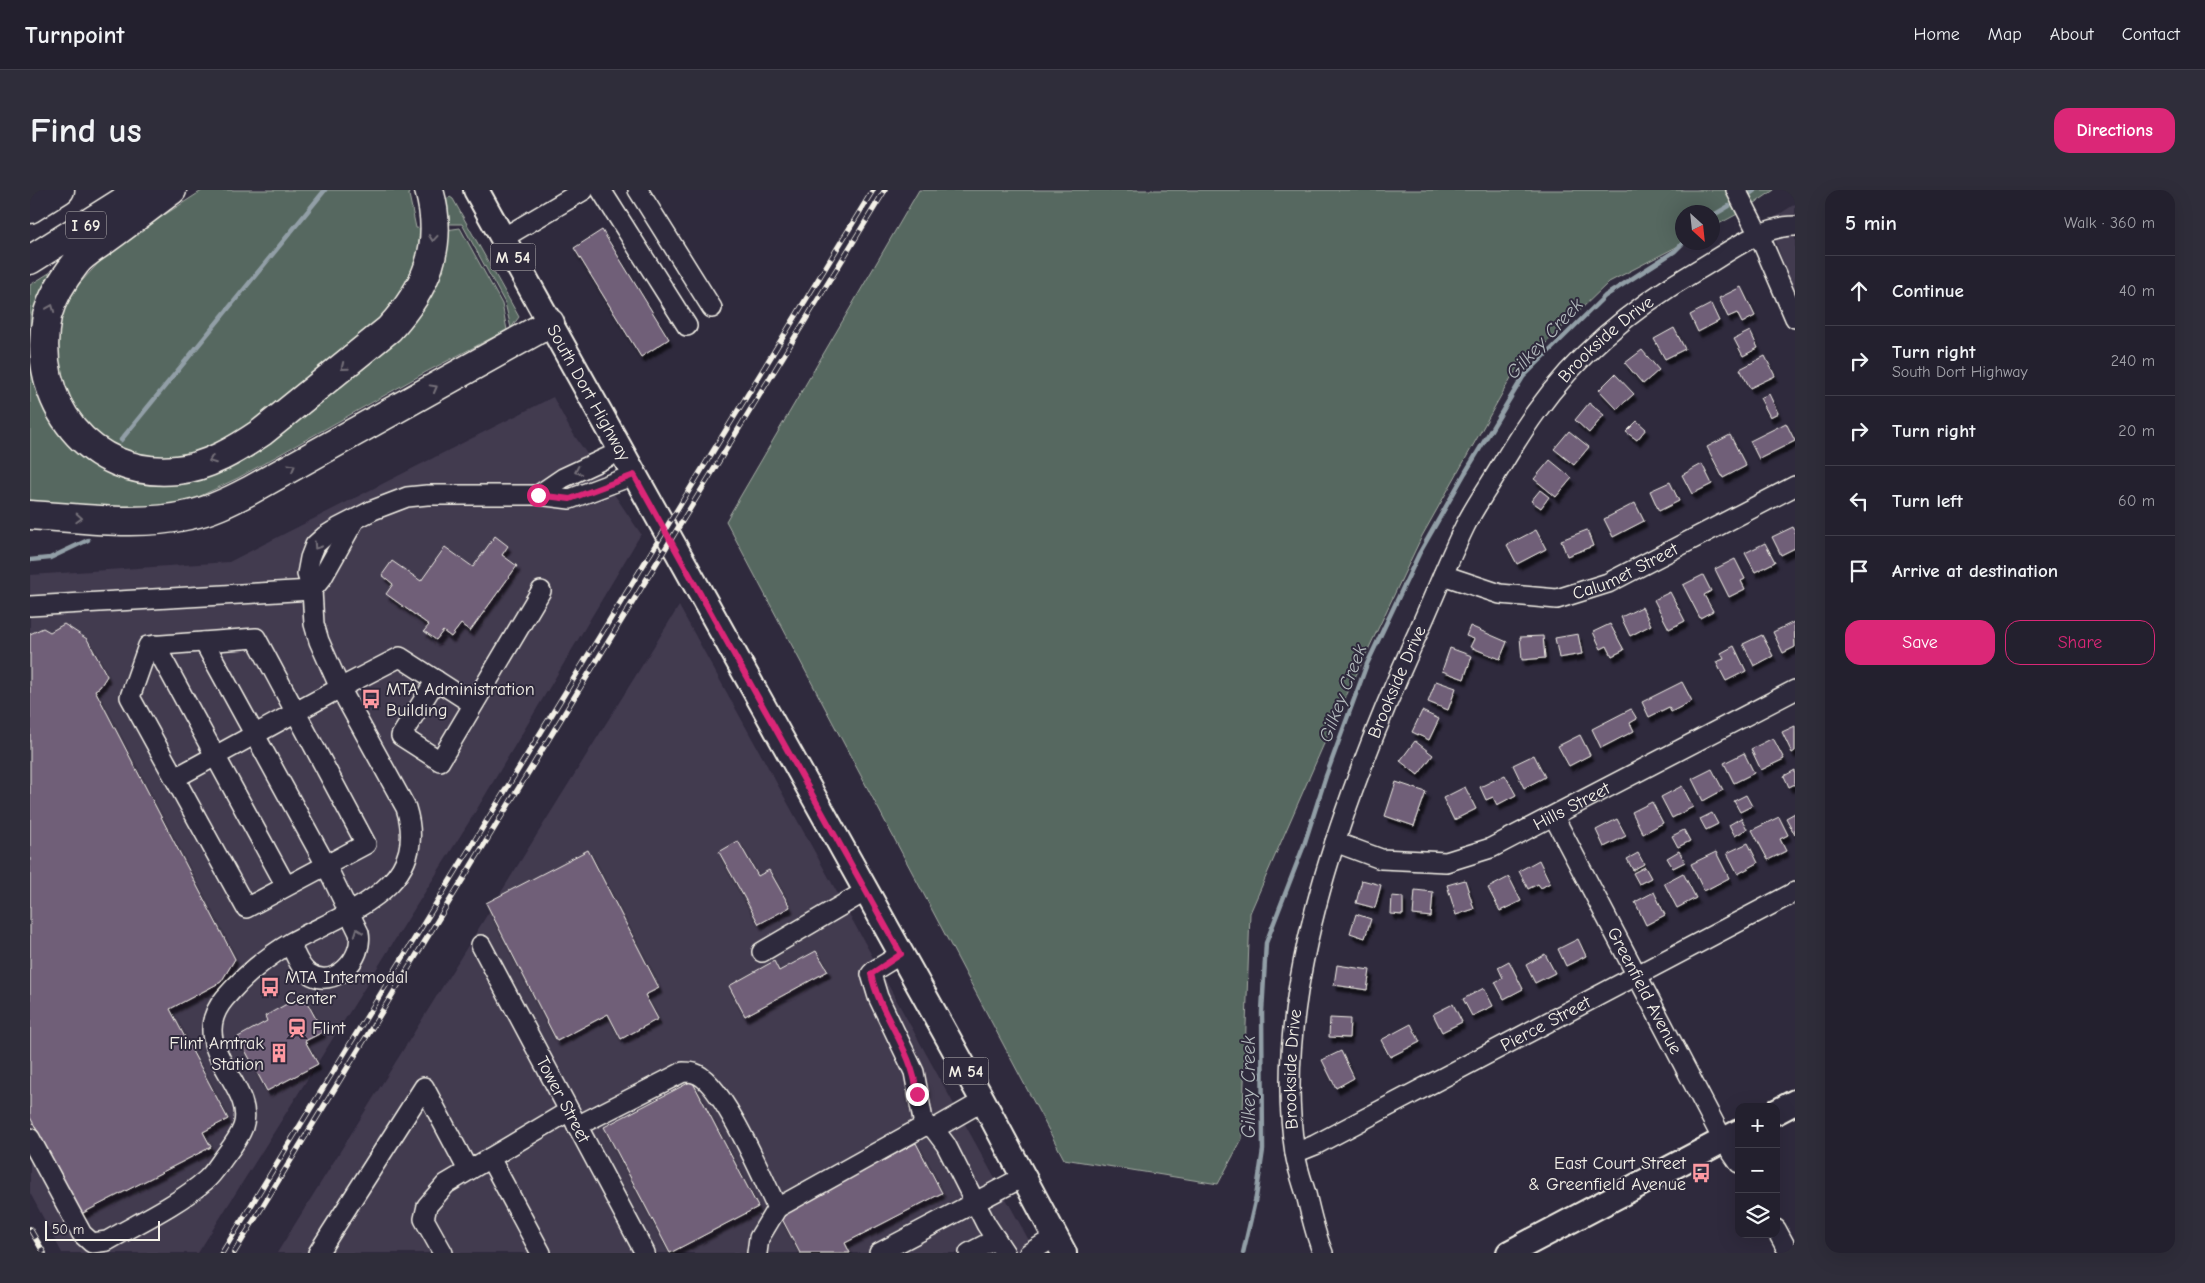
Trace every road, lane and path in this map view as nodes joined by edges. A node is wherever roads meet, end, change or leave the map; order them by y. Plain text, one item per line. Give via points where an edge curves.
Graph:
1 (60, 190) edge
2 (141, 190) edge
3 (172, 190) edge
4 (429, 190) edge
5 (476, 190) edge
6 (584, 190) edge
7 (601, 190) edge
8 (638, 190) edge
9 (1736, 190) edge
10 (30, 209) edge
11 (1795, 226) edge
12 (1759, 235) junction
13 (503, 238) junction
14 (30, 260) edge
15 (712, 308) dead end
16 (1795, 318) edge
17 (550, 323) junction
18 (687, 326) dead end
19 (621, 451) junction
20 (634, 475) junction
21 (1795, 486) edge
22 (538, 495) junction
23 (30, 515) edge
24 (1443, 575) junction
25 (312, 590) junction
26 (541, 591) dead end
27 (30, 606) edge
28 (204, 642) junction
29 (154, 645) junction
30 (436, 680) junction
31 (340, 688) junction
32 (1795, 690) edge
33 (473, 704) junction
34 (296, 712) junction
35 (255, 734) junction
36 (215, 756) junction
37 (175, 778) junction
38 (1554, 817) junction
39 (1335, 842) junction
40 (326, 865) junction
41 (286, 886) junction
42 (866, 891) junction
43 (1795, 892) edge
44 (349, 912) junction
45 (290, 944) junction
46 (481, 945) dead end
47 (762, 952) dead end
48 (901, 954) junction
49 (1636, 976) junction
50 (983, 1101) junction
51 (1795, 1102) edge
52 (1780, 1110) edge
53 (573, 1118) junction
54 (930, 1127) junction
55 (1731, 1136) edge
56 (30, 1138) edge
57 (1735, 1150) edge
58 (1295, 1153) junction
59 (490, 1158) junction
60 (468, 1170) junction
61 (1023, 1177) junction
62 (976, 1203) junction
63 (777, 1208) junction
64 (1780, 1237) edge
65 (1060, 1245) edge
66 (1001, 1246) edge
67 (318, 1253) edge
68 (442, 1253) edge
69 (541, 1253) edge
70 (645, 1253) edge
71 (756, 1253) edge
72 (879, 1253) edge
73 (969, 1253) edge
74 (1029, 1253) edge
75 (1323, 1253) edge
76 (1509, 1253) edge
77 (1789, 1253) edge

1 - 10 highway, I 69
2 - 14 highway, I 69
4 -> 3 highway via 434,227 426,277 404,313 389,330 242,446 198,466 155,471 112,461 96,452 68,426 58,412 46,382 44,336 54,298 76,262
5 - 13 main road, South Dort Highway / M 54
6 - 13 street
7 - 18 street
8 - 15 street
9 - 12 street
11 - 12 street, Brookside Drive via 1780,226
12 - 16 street
12 - 24 street, Brookside Drive via 1645,302 1582,356 1536,411 1505,459 1465,524
13 - 17 main road, South Dort Highway / M 54
17 - 19 main road, South Dort Highway / M 54
23 -> 17 highway via 145,521 206,511 249,491
19 - 20 main road, South Dort Highway / M 54
19 -> 22 street via 563,478
20 - 22 street via 570,499
20 - 42 main road, South Dort Highway / M 54
21 - 24 street, Calumet Street via 1608,582 1557,599 1500,594
22 - 25 street via 427,495 406,497 373,510 354,521
24 - 39 street, Brookside Drive via 1381,715
25 - 27 street
25 - 31 street via 314,624
26 - 33 street
28 - 29 street
28 - 34 street via 256,638
28 - 35 street
29 - 36 street
29 - 37 street via 148,646 130,697
30 - 31 street via 400,657
30 - 33 street
30 - 33 street via 401,736 440,761
31 - 34 street
31 - 44 street via 406,808 411,825 411,843 401,872 376,898
32 - 38 street, Hills Street
34 - 35 street
34 - 40 street via 366,844
35 - 36 street
35 - 40 street
36 - 37 street
36 - 41 street
37 - 41 street via 246,908
38 - 39 street, Hills Street via 1492,848 1446,862 1382,859
38 - 49 street, Greenfield Avenue
39 - 58 street, Brookside Drive via 1302,972 1295,1020 1291,1093
40 - 41 street
40 - 44 street
42 - 47 street
42 - 48 main road, South Dort Highway / M 54
43 - 49 street, Pierce Street
44 - 45 street
45 -> 44 street via 307,972 324,979 334,977 343,972 359,951 361,943
45 - 56 street via 241,981 214,1013 214,1042 245,1112 241,1131 232,1146 208,1178 190,1192 107,1242 92,1243 82,1234
46 - 53 street, Tower Street
48 - 50 main road, South Dort Highway / M 54
48 - 54 street via 871,974 878,998 914,1072 918,1105
49 - 55 street, Greenfield Avenue
49 - 58 street, Pierce Street
50 - 54 street
50 - 61 main road, South Dort Highway / M 54
51 - 52 main road
53 - 59 street
53 - 63 street via 683,1072 696,1073 723,1100
53 - 70 street, Tower Street
54 - 62 street via 946,1145
54 - 63 street
55 - 57 street, Greenfield Avenue
55 - 76 main road
58 - 75 street, Brookside Drive
59 - 60 street
59 - 69 street
60 - 67 street via 424,1087
60 - 68 street via 446,1184 428,1206 424,1219
61 - 62 street
61 - 65 main road, South Dort Highway / M 54
62 - 66 street
62 - 72 street
63 - 71 street via 759,1238
64 - 77 street
65 - 74 street
66 - 73 street

